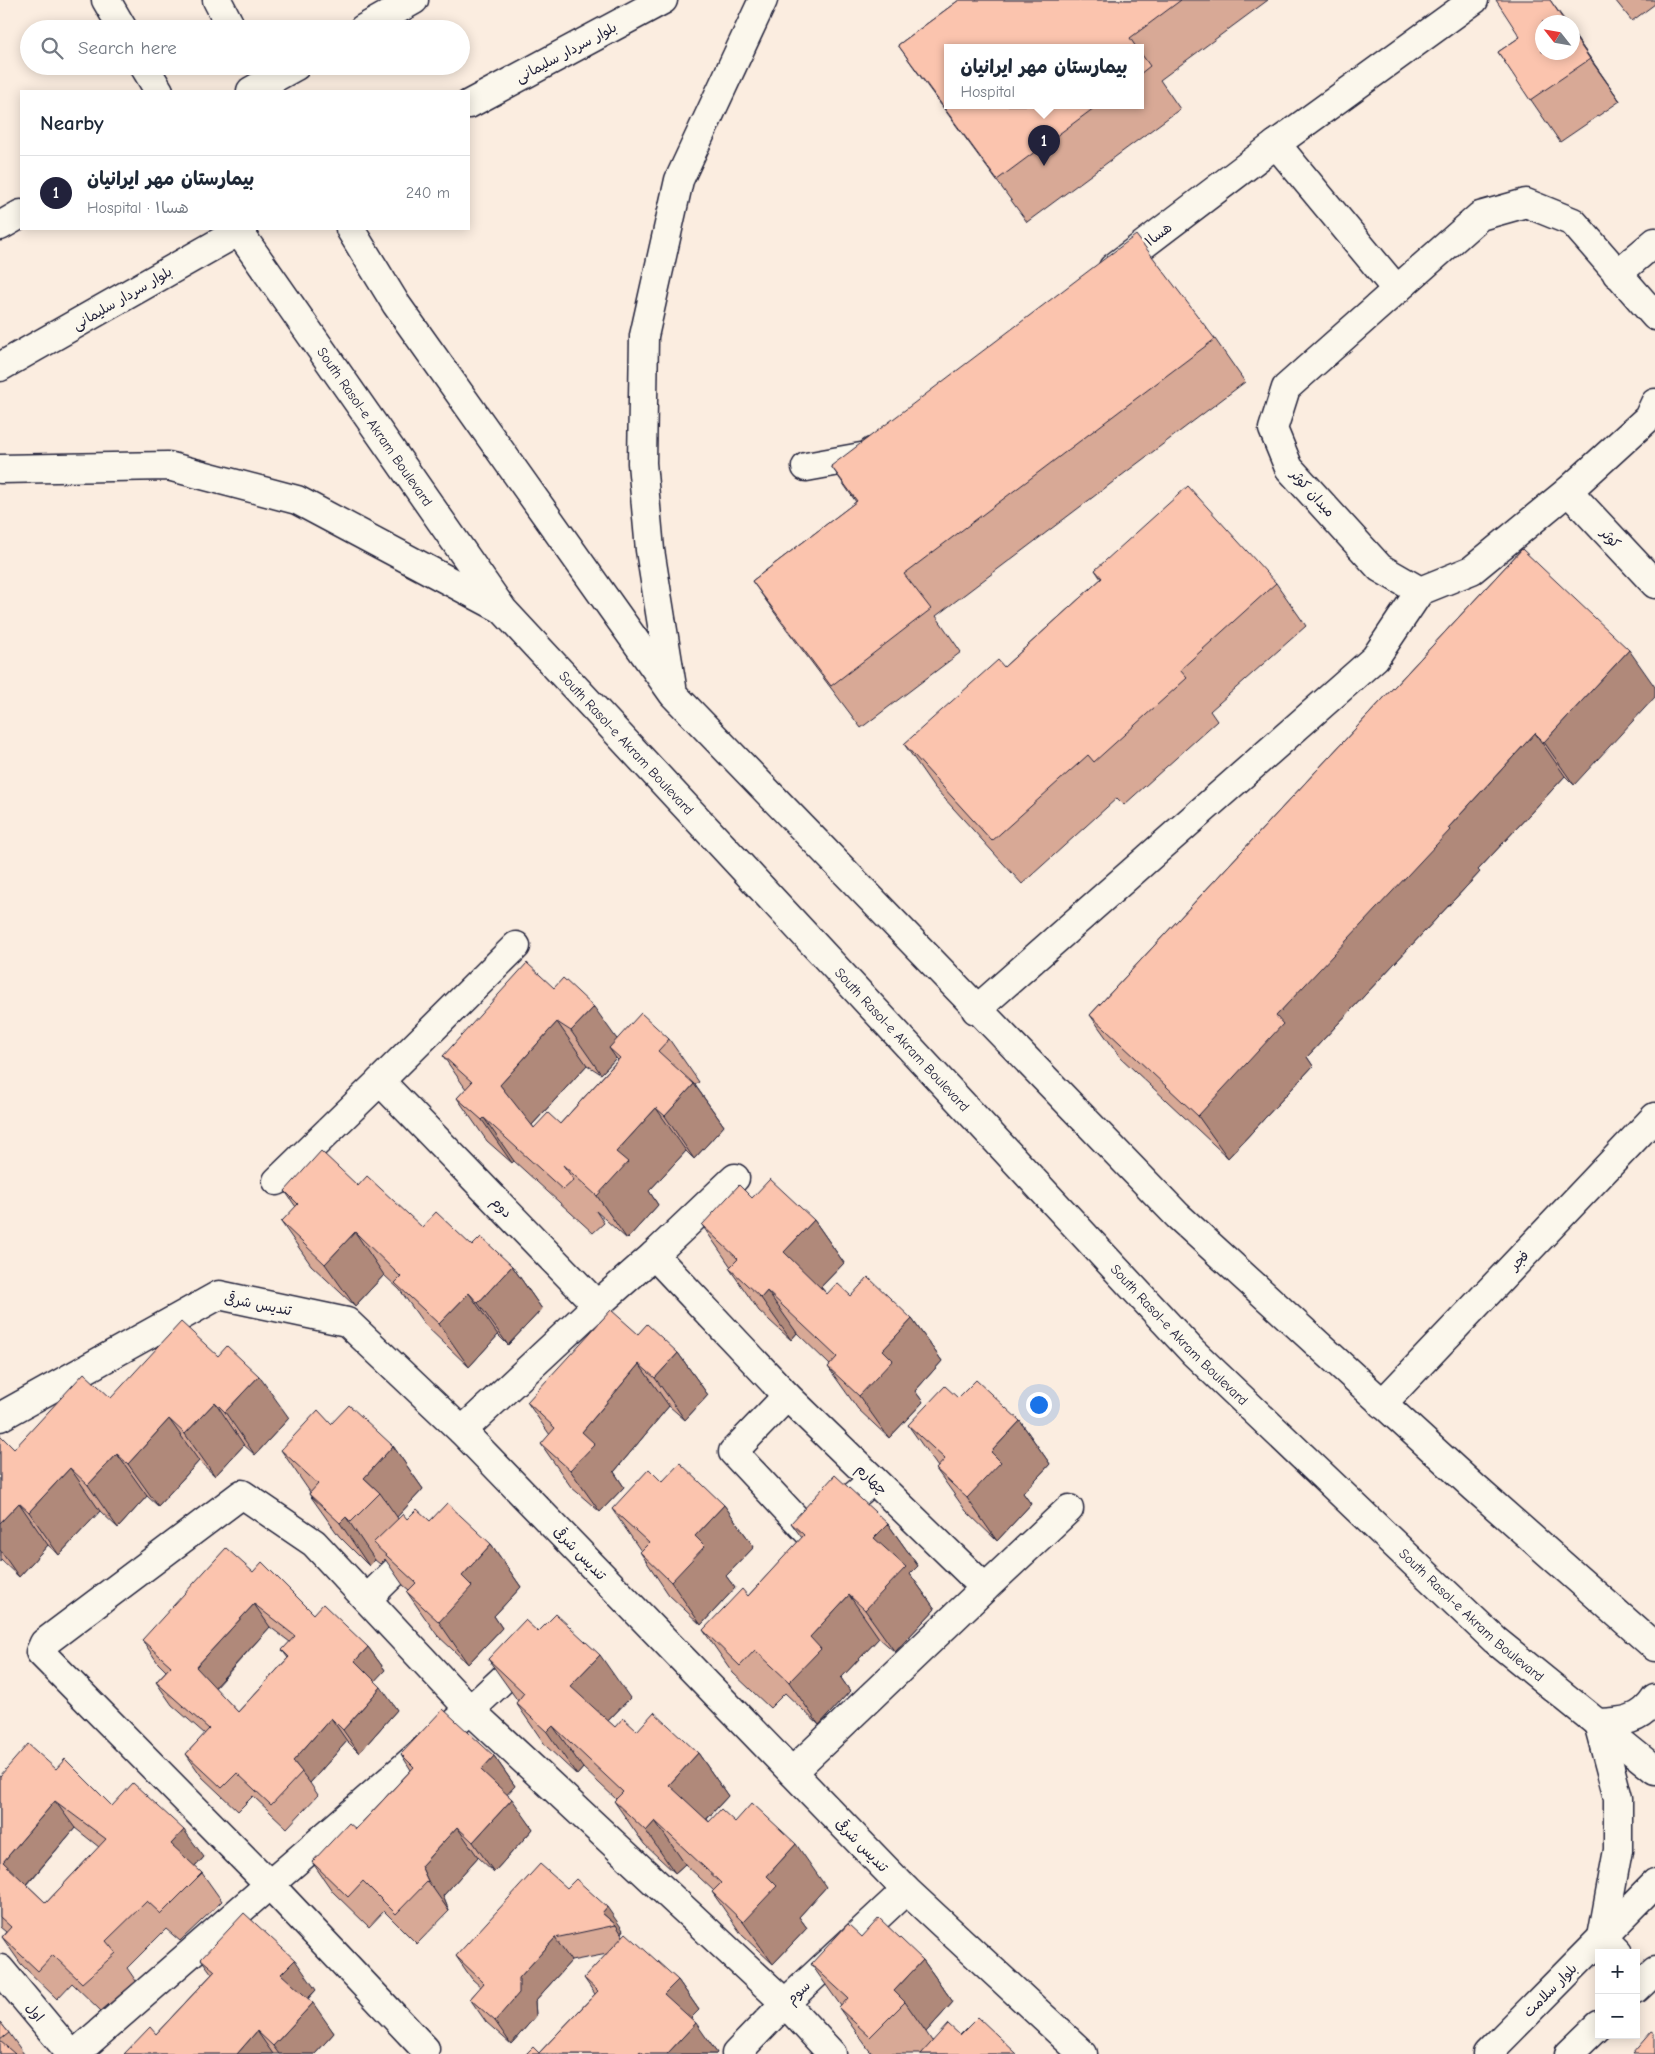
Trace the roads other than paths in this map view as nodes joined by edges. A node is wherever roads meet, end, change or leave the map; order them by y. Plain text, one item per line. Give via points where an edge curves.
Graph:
1 (106, 0) edge
2 (217, 0) edge
3 (414, 0) edge
4 (663, 0) edge
5 (763, 0) edge
6 (1474, 0) edge
7 (118, 20) edge
8 (227, 20) edge
9 (379, 20) edge
10 (149, 75) edge
11 (276, 75) edge
12 (258, 83) edge
13 (158, 90) edge
14 (470, 103) edge
15 (1276, 144) junction
16 (20, 215) edge
17 (0, 226) edge
18 (240, 230) edge
19 (351, 230) edge
20 (1655, 242) edge
21 (1617, 274) junction
22 (1095, 282) edge
23 (1397, 290) junction
24 (1655, 316) edge
25 (0, 367) edge
26 (1655, 402) edge
27 (891, 438) edge
28 (806, 467) dead end
29 (0, 469) edge
30 (1568, 492) junction
31 (1655, 584) edge
32 (1420, 591) junction
33 (503, 610) junction
34 (673, 694) junction
35 (516, 946) dead end
36 (976, 1010) junction
37 (380, 1080) junction
38 (1655, 1117) edge
39 (734, 1178) dead end
40 (277, 1181) dead end
41 (654, 1254) junction
42 (597, 1305) junction
43 (787, 1396) junction
44 (1382, 1404) junction
45 (0, 1417) edge
46 (462, 1431) junction
47 (873, 1480) junction
48 (1069, 1509) dead end
49 (436, 1532) edge
50 (985, 1588) junction
51 (367, 1598) junction
52 (550, 1636) edge
53 (1655, 1647) edge
54 (1655, 1699) edge
55 (470, 1710) junction
56 (1598, 1723) junction
57 (1655, 1770) edge
58 (792, 1772) junction
59 (1655, 1884) edge
60 (270, 1885) junction
61 (906, 1890) junction
62 (1610, 1945) edge
63 (0, 1969) edge
64 (785, 2003) junction
65 (1595, 2029) edge
66 (425, 2049) dead end
67 (70, 2054) edge
68 (75, 2054) edge
69 (736, 2054) edge
70 (832, 2054) edge
71 (1083, 2054) edge
72 (1487, 2054) edge
73 (1569, 2054) edge

1 - 7 street
2 - 8 street
3 - 9 street
4 - 14 street, بلوار سردار سلیمانی
5 - 34 street via 680,180 644,336 642,463 650,550
6 - 15 street, هسا۱
10 - 13 street
11 - 12 street
15 - 22 street, هسا۱
15 - 23 street
16 - 17 street
18 - 25 street, بلوار سردار سلیمانی
18 - 33 street, South Rasol-e Akram Boulevard
19 - 34 street via 396,304
20 - 21 street
21 - 23 street, میدان کوثر via 1573,222 1526,203 1480,216
21 - 24 street, میدان کوثر
23 - 32 street, میدان کوثر via 1286,388 1273,429 1289,468 1380,568
26 - 30 street via 1648,418
27 - 28 street via 867,456
29 - 33 street via 168,466 297,500
30 - 31 street, کوثر
30 - 32 street via 1472,570
32 - 36 street via 1375,658
33 - 56 street, South Rasol-e Akram Boulevard via 1193,1352 1495,1640
34 - 36 street
35 - 37 street
36 - 44 street via 1178,1216
37 - 40 street
37 - 42 street, دوم
38 - 44 street, فجر
39 - 41 street
41 - 42 street
41 - 43 street, چهارم
42 - 46 street
43 - 47 street, چهارم
43 - 47 street via 733,1452 810,1534
44 - 53 street
45 - 46 street, تندیس شرقی via 220,1295 347,1322
46 - 58 street, تندیس شرقی
47 - 50 street, چهارم
48 - 50 street
49 - 51 street
50 - 58 street
51 - 55 street
51 - 60 street via 314,1543 242,1494 44,1643 40,1652
52 - 55 street
54 - 56 street via 1636,1718
55 - 60 street
55 - 64 street
56 - 57 street, South Rasol-e Akram Boulevard
56 - 62 street via 1618,1798 1618,1850
58 - 61 street, تندیس شرقی
59 - 62 street, بلوار سلامت
60 - 66 street
60 - 68 street
61 - 64 street, سوم
61 - 71 street, تندیس شرقی
62 - 72 street, بلوار سلامت
63 - 67 street, اول
64 - 69 street, سوم
64 - 70 street
65 - 73 street

